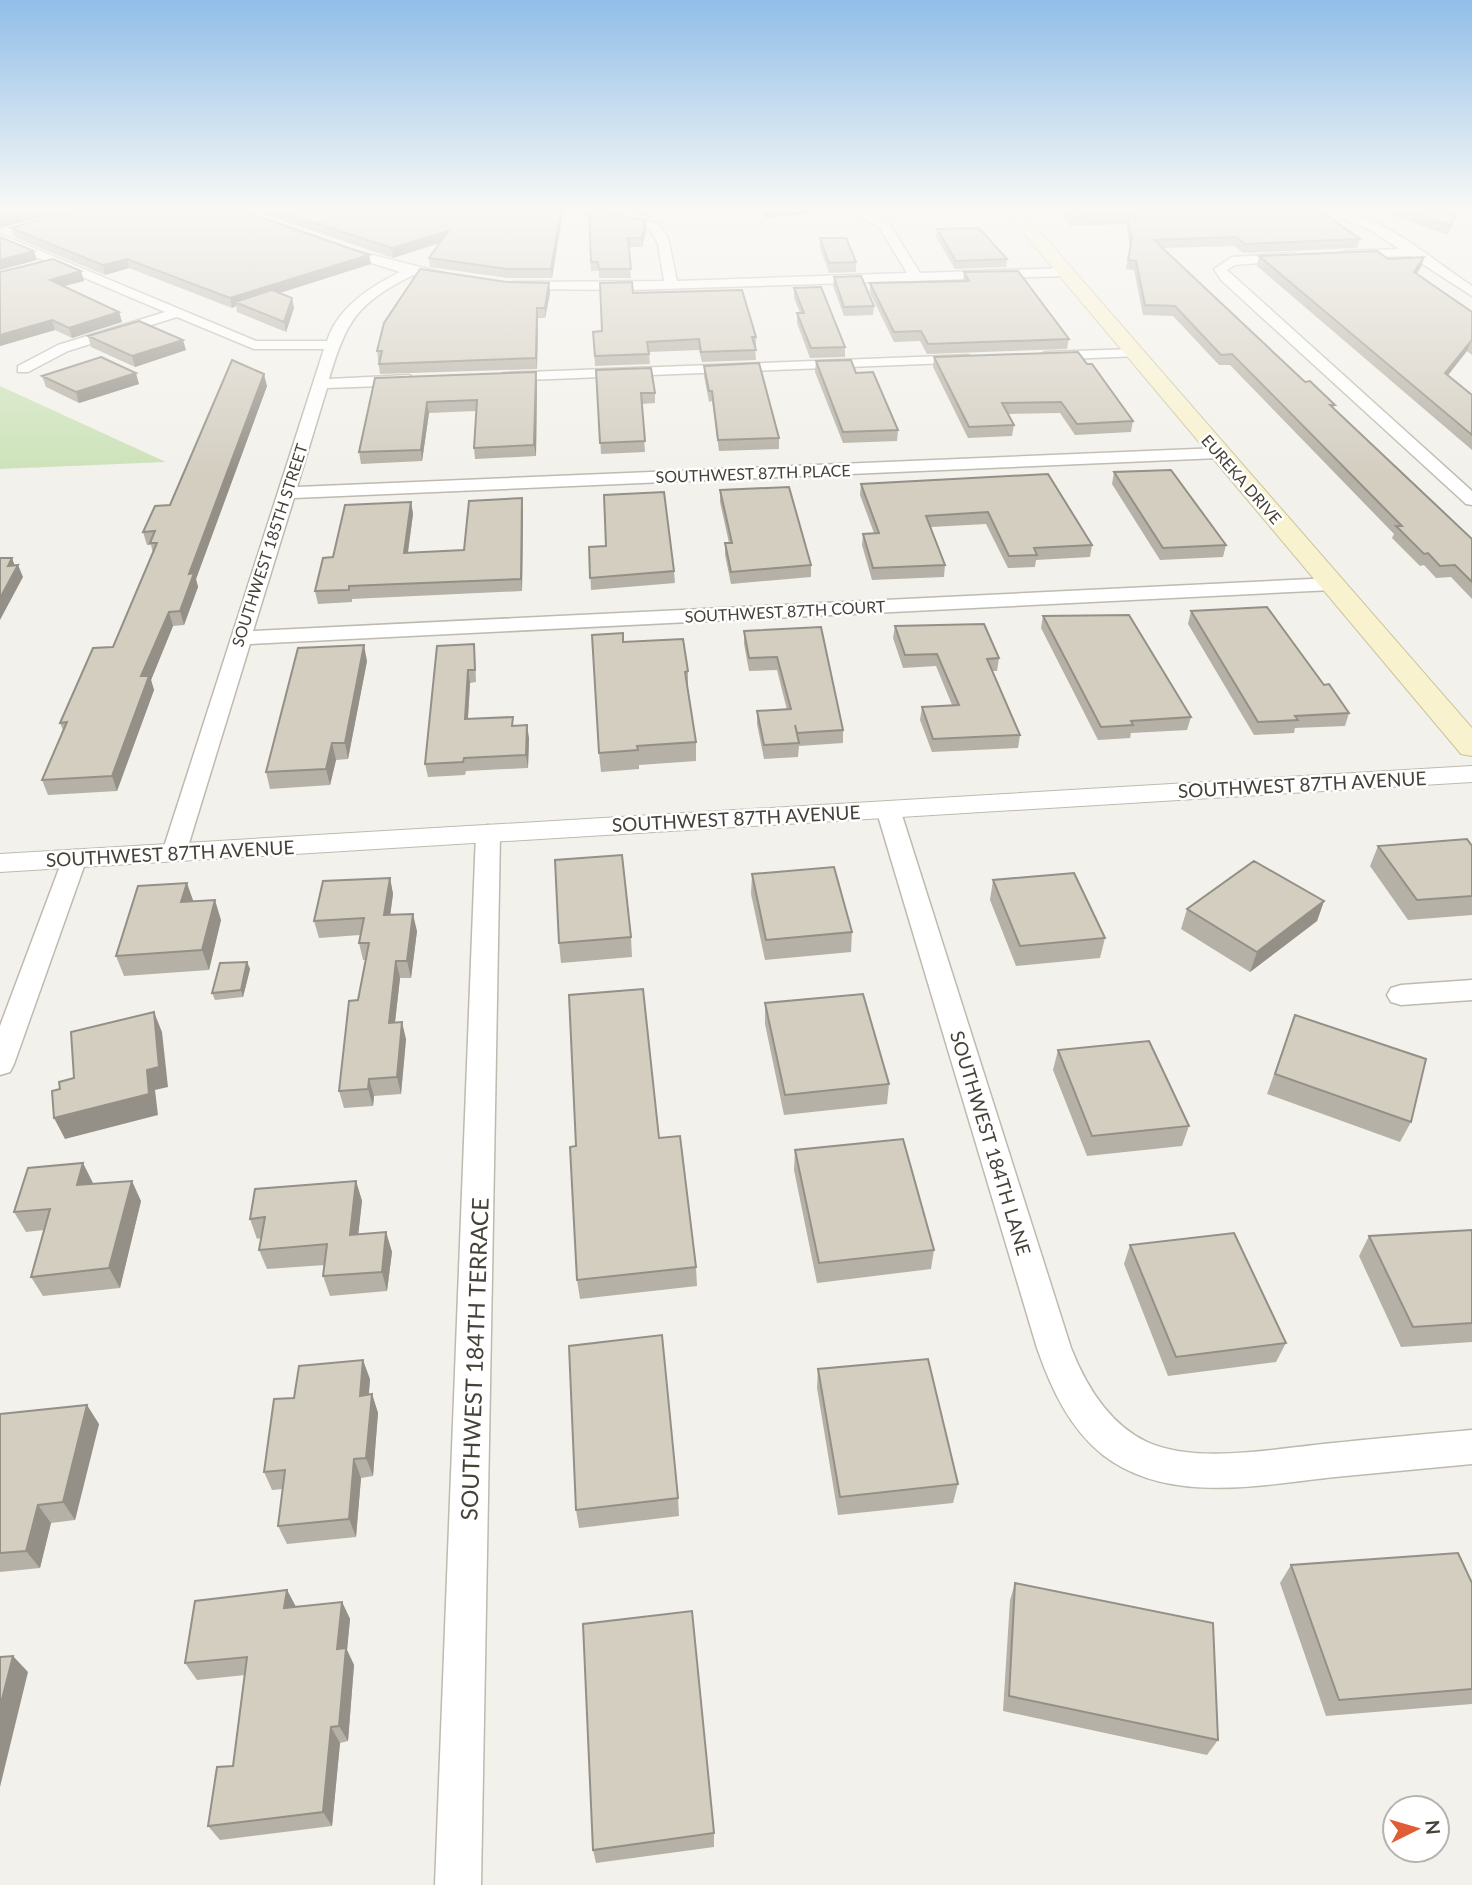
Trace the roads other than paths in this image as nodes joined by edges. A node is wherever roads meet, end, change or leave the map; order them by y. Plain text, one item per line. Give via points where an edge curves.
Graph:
1 (144, 299) edge
2 (363, 299) edge
3 (1088, 299) edge
4 (1250, 299) edge
5 (177, 313) junction
6 (332, 345) junction
7 (1134, 353) junction
8 (1023, 357) edge
9 (982, 359) edge
10 (23, 369) dead end
11 (482, 377) edge
12 (427, 379) edge
13 (320, 384) junction
14 (1219, 453) junction
15 (286, 493) junction
16 (1472, 500) edge
17 (1332, 584) junction
18 (239, 638) junction
19 (1472, 747) edge
20 (1472, 774) edge
21 (888, 809) junction
22 (488, 833) junction
23 (174, 853) junction
24 (75, 858) junction
25 (0, 863) edge
26 (1472, 990) edge
27 (1401, 995) dead end
28 (0, 1064) edge
29 (1472, 1447) edge
30 (458, 1885) edge

1 - 5 street
2 - 6 street, SOUTHWEST 185TH STREET via 346,316
3 - 7 main road, EUREKA DRIVE
4 - 16 street
5 - 6 street via 254,345
5 - 10 street via 63,348
6 - 13 street, SOUTHWEST 185TH STREET
7 - 8 street
7 - 14 main road, EUREKA DRIVE
9 - 11 street
12 - 13 street
13 - 15 street, SOUTHWEST 185TH STREET
14 - 15 street, SOUTHWEST 87TH PLACE
14 - 17 main road, EUREKA DRIVE
15 - 18 street, SOUTHWEST 185TH STREET
17 - 18 street, SOUTHWEST 87TH COURT
17 - 19 main road, EUREKA DRIVE
18 - 23 street, SOUTHWEST 185TH STREET
20 - 21 street, SOUTHWEST 87TH AVENUE
21 - 22 street, SOUTHWEST 87TH AVENUE
21 - 29 street, SOUTHWEST 184TH LANE via 1066,1383 1084,1412 1133,1453 1186,1468
22 - 23 street, SOUTHWEST 87TH AVENUE
22 - 30 street, SOUTHWEST 184TH TERRACE
23 - 24 street, SOUTHWEST 87TH AVENUE
24 - 25 street, SOUTHWEST 87TH AVENUE
24 - 28 street
26 - 27 street

